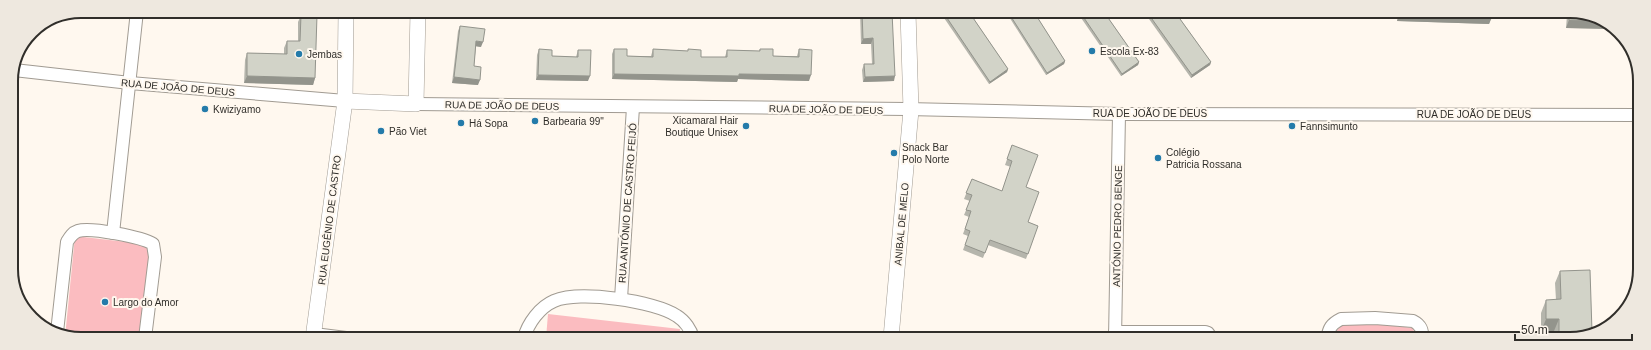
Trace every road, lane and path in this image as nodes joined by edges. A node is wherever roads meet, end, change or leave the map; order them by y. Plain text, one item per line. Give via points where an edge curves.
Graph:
1 (136, 18) edge
2 (346, 18) edge
3 (418, 18) edge
4 (908, 18) edge
5 (19, 71) edge
6 (130, 83) junction
7 (345, 101) junction
8 (416, 104) junction
9 (633, 107) junction
10 (911, 110) junction
11 (1119, 114) junction
12 (1633, 115) edge
13 (113, 233) junction
14 (621, 299) junction
15 (57, 328) edge
16 (146, 332) edge
17 (315, 332) edge
18 (527, 332) edge
19 (690, 332) edge
20 (891, 332) edge
21 (1115, 332) edge
22 (1328, 332) edge
23 (1422, 332) edge

1 - 6 street
2 - 7 street, RUA EUGÊNIO DE CASTRO
3 - 8 street
4 - 10 street, ANIBAL DE MELO
5 - 6 street, RUA DE JOÃO DE DEUS
6 - 7 street, RUA DE JOÃO DE DEUS
6 - 13 street
7 - 8 street, RUA DE JOÃO DE DEUS
7 - 17 street, RUA EUGÊNIO DE CASTRO
8 - 9 street, RUA DE JOÃO DE DEUS
9 - 10 street, RUA DE JOÃO DE DEUS
9 - 14 street, RUA ANTÓNIO DE CASTRO FEIJÓ
10 - 11 street, RUA DE JOÃO DE DEUS
10 - 20 street, ANIBAL DE MELO
11 - 12 street, RUA DE JOÃO DE DEUS
11 - 21 street, ANTÓNIO PEDRO BENGE
13 - 15 street via 78,230 71,234 67,242
13 - 16 street via 146,240 153,244 156,250
14 - 18 street via 594,297 555,300 534,317
14 - 19 street via 678,316
22 - 23 street via 1341,319 1375,318 1413,321 1419,324

